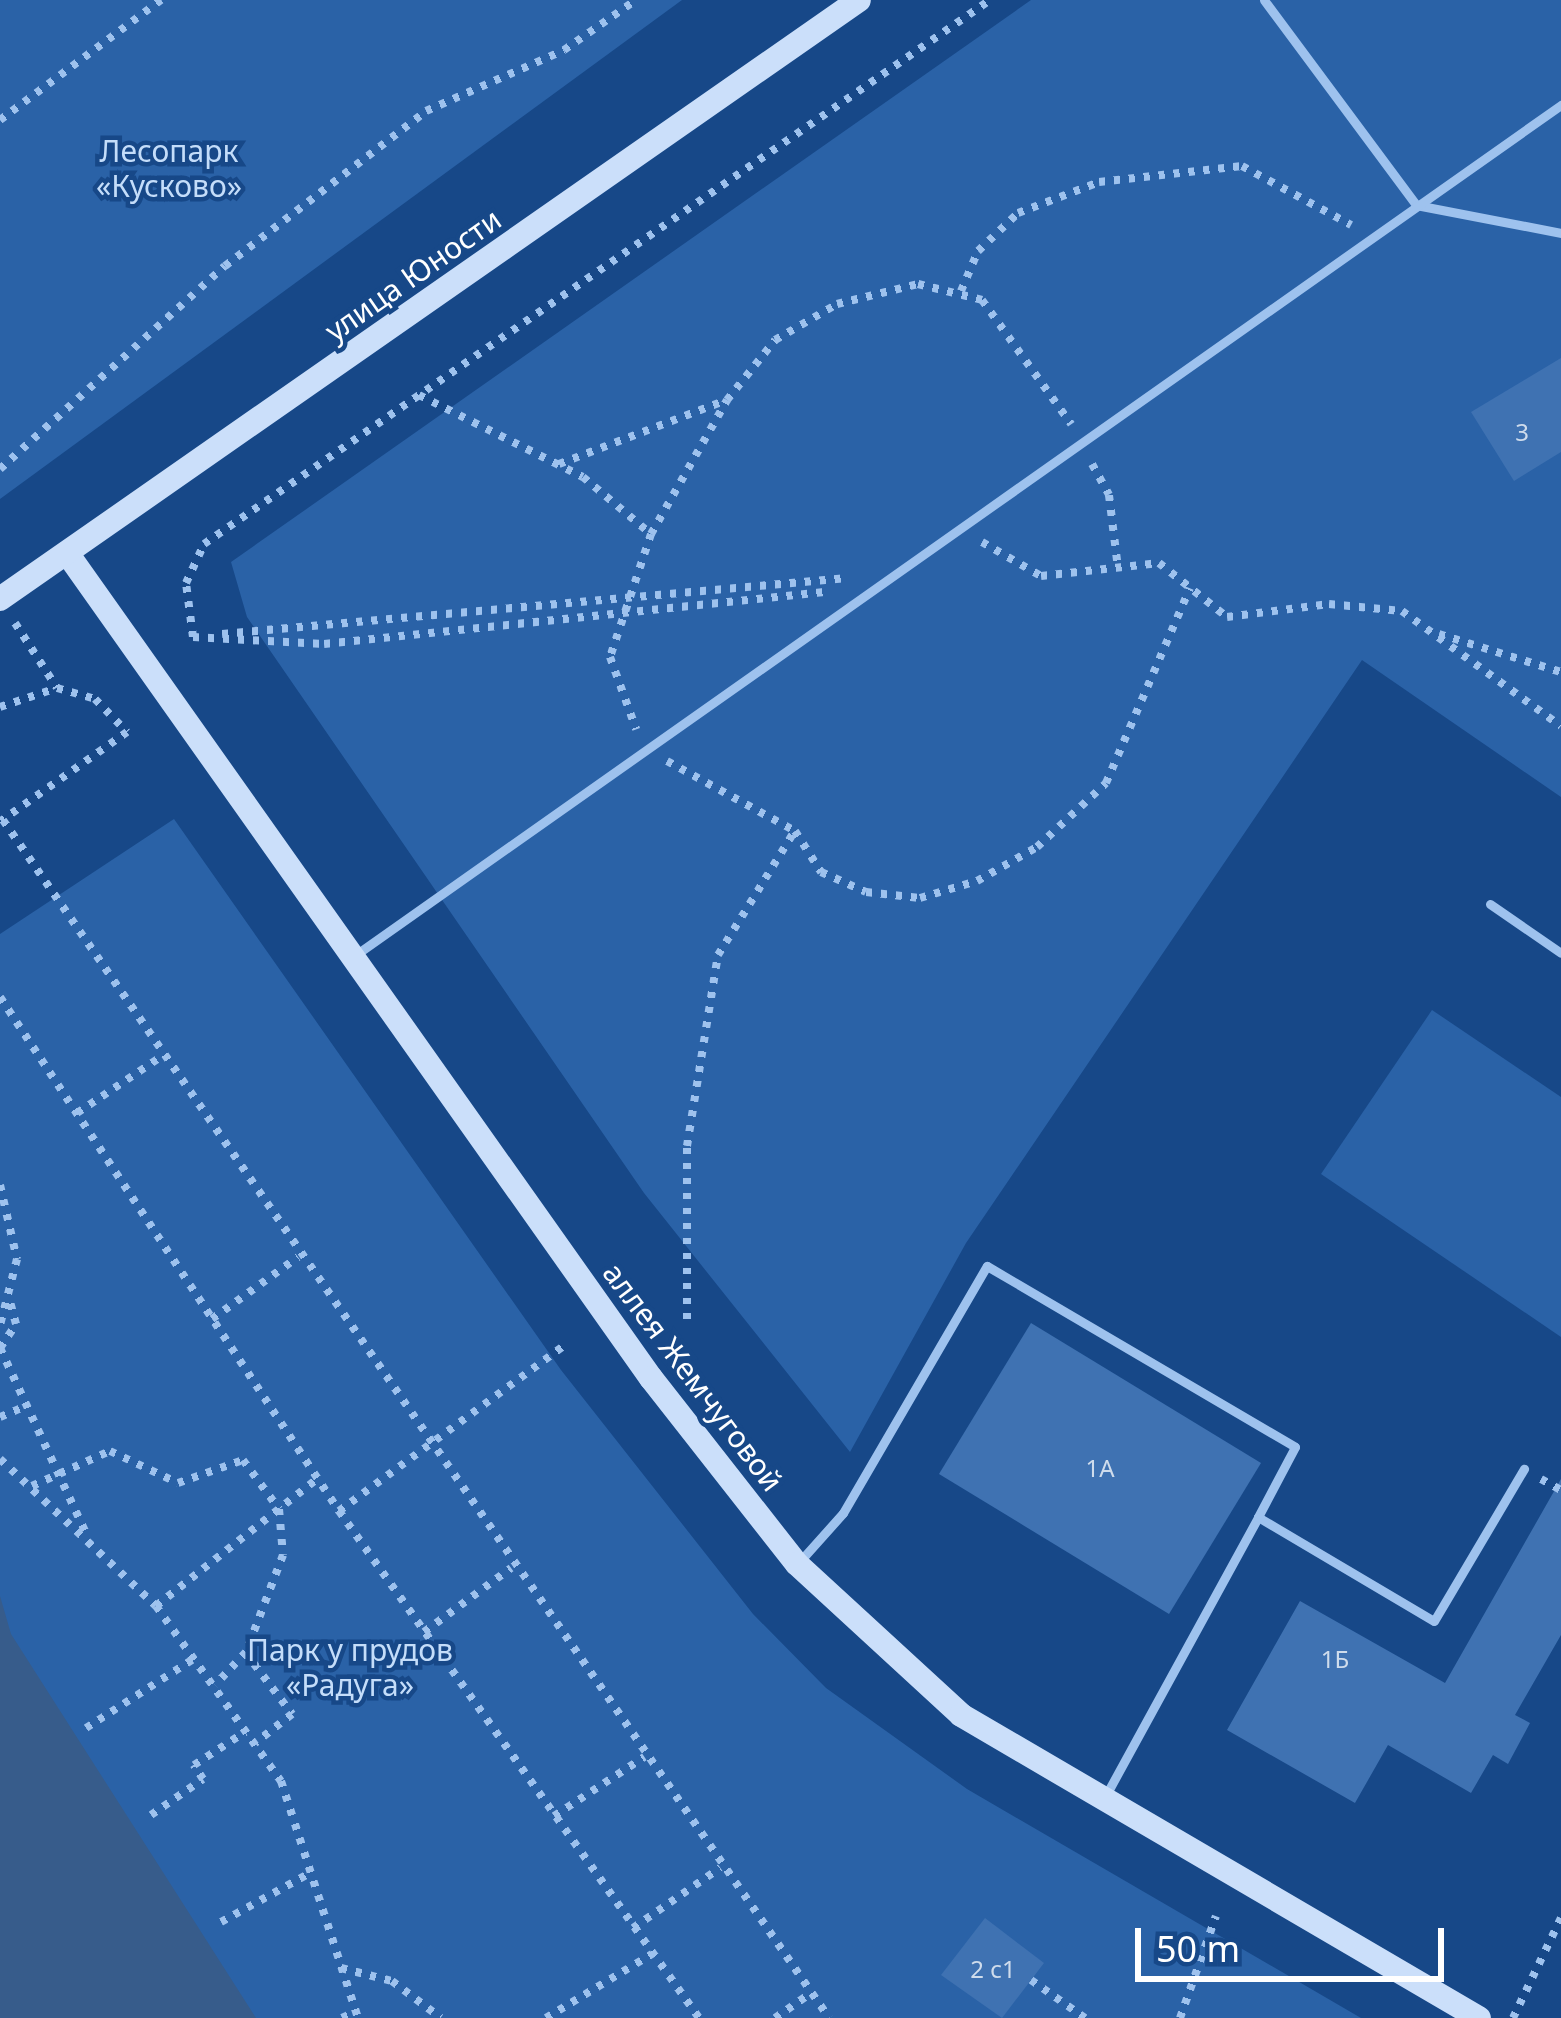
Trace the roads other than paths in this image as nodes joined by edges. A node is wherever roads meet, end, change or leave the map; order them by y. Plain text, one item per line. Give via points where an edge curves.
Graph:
1 (860, 0) edge
2 (1264, 0) edge
3 (1561, 104) edge
4 (1416, 205) junction
5 (1561, 232) edge
6 (67, 553) junction
7 (0, 599) edge
8 (1490, 904) dead end
9 (1561, 953) edge
10 (353, 956) junction
11 (1524, 1469) dead end
12 (1258, 1517) junction
13 (797, 1564) junction
14 (1103, 1800) junction
15 (1479, 2018) edge

1 - 6 street, улица Юности
2 - 4 lane
3 - 4 lane
4 - 5 lane
4 - 10 lane via 971,535
6 - 7 street, улица Юности
6 - 10 street, аллея Жемчуговой
8 - 9 lane
10 - 13 street, аллея Жемчуговой
11 - 12 lane via 1434,1621
12 - 13 lane via 1294,1447 987,1266 842,1513
12 - 14 lane
13 - 14 street, аллея Жемчуговой via 962,1715
14 - 15 street, аллея Жемчуговой

